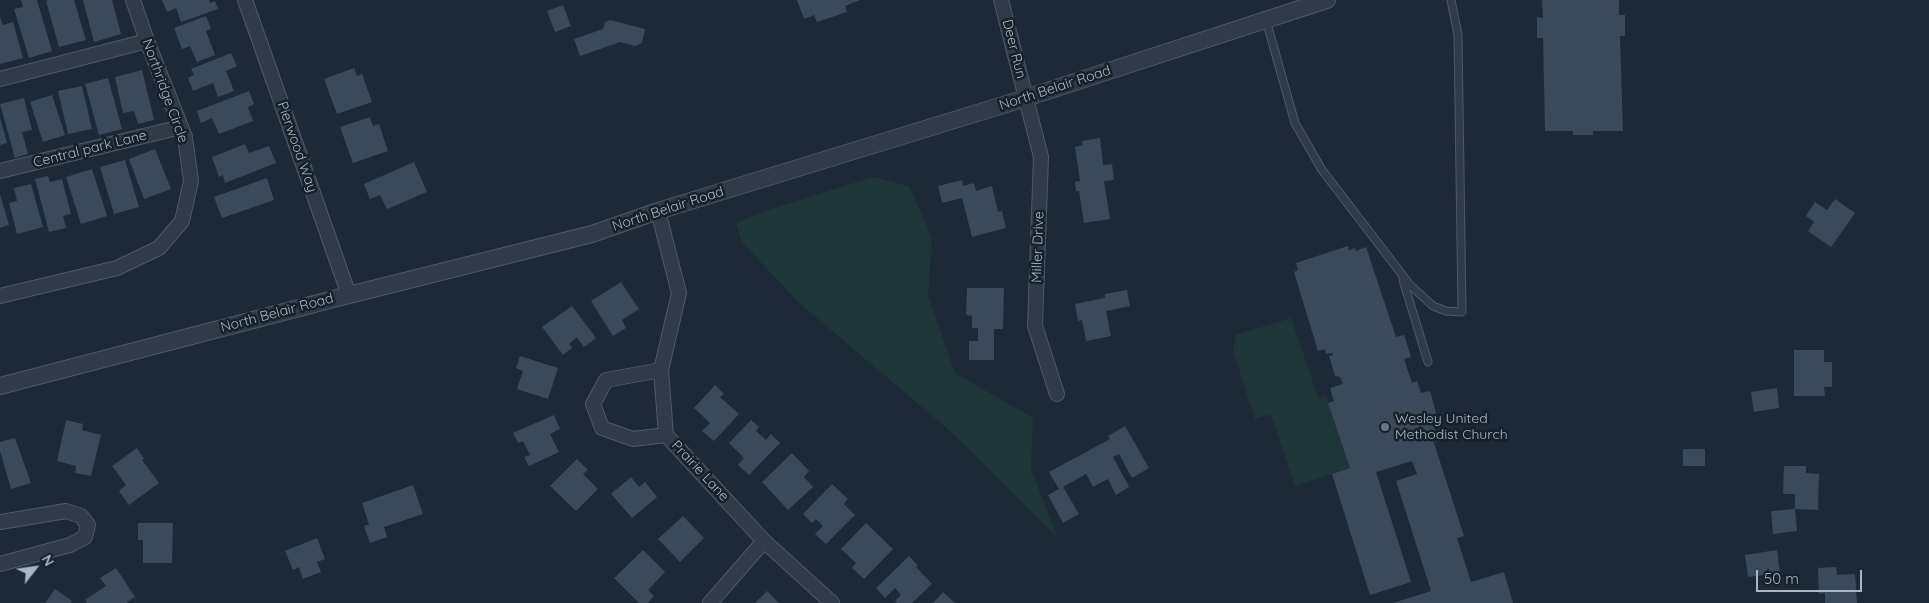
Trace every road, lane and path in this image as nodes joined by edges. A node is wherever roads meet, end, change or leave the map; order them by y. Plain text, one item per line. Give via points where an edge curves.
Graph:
1 (134, 0) edge
2 (245, 0) edge
3 (1001, 0) edge
4 (1327, 0) edge
5 (1451, 0) edge
6 (1266, 20) junction
7 (147, 41) junction
8 (0, 80) edge
9 (1026, 98) junction
10 (181, 127) junction
11 (0, 171) edge
12 (658, 211) junction
13 (1402, 275) junction
14 (349, 295) junction
15 (0, 296) edge
16 (1428, 362) dead end
17 (661, 370) junction
18 (0, 386) edge
19 (1057, 394) dead end
20 (666, 434) junction
21 (0, 522) edge
22 (764, 541) junction
23 (0, 564) edge
24 (710, 603) edge
25 (832, 603) edge

1 - 7 street, Northridge Circle
2 - 14 street, Pierwood Way
3 - 9 street, Deer Run
4 - 6 street, North Belair Road
5 - 13 lane via 1458,35 1462,312 1433,306
6 - 9 street, North Belair Road
6 - 13 lane via 1295,123 1306,144 1336,190
7 - 8 street
7 - 10 street, Northridge Circle
9 - 12 street, North Belair Road
9 - 19 street, Miller Drive via 1041,158 1035,326
10 - 11 street, Central park Lane
10 - 15 street, Northridge Circle via 191,181 182,220 159,248 117,268
12 - 14 street, North Belair Road via 592,234
12 - 17 street, Prairie Lane via 679,293
13 - 16 lane
14 - 18 street, North Belair Road
17 - 20 street, Prairie Lane
17 - 20 street via 606,380 593,404 602,428 633,439
20 - 22 street, Prairie Lane
21 - 23 street via 66,511 80,516 88,525 85,536 70,546
22 - 24 street
22 - 25 street, Prairie Lane

